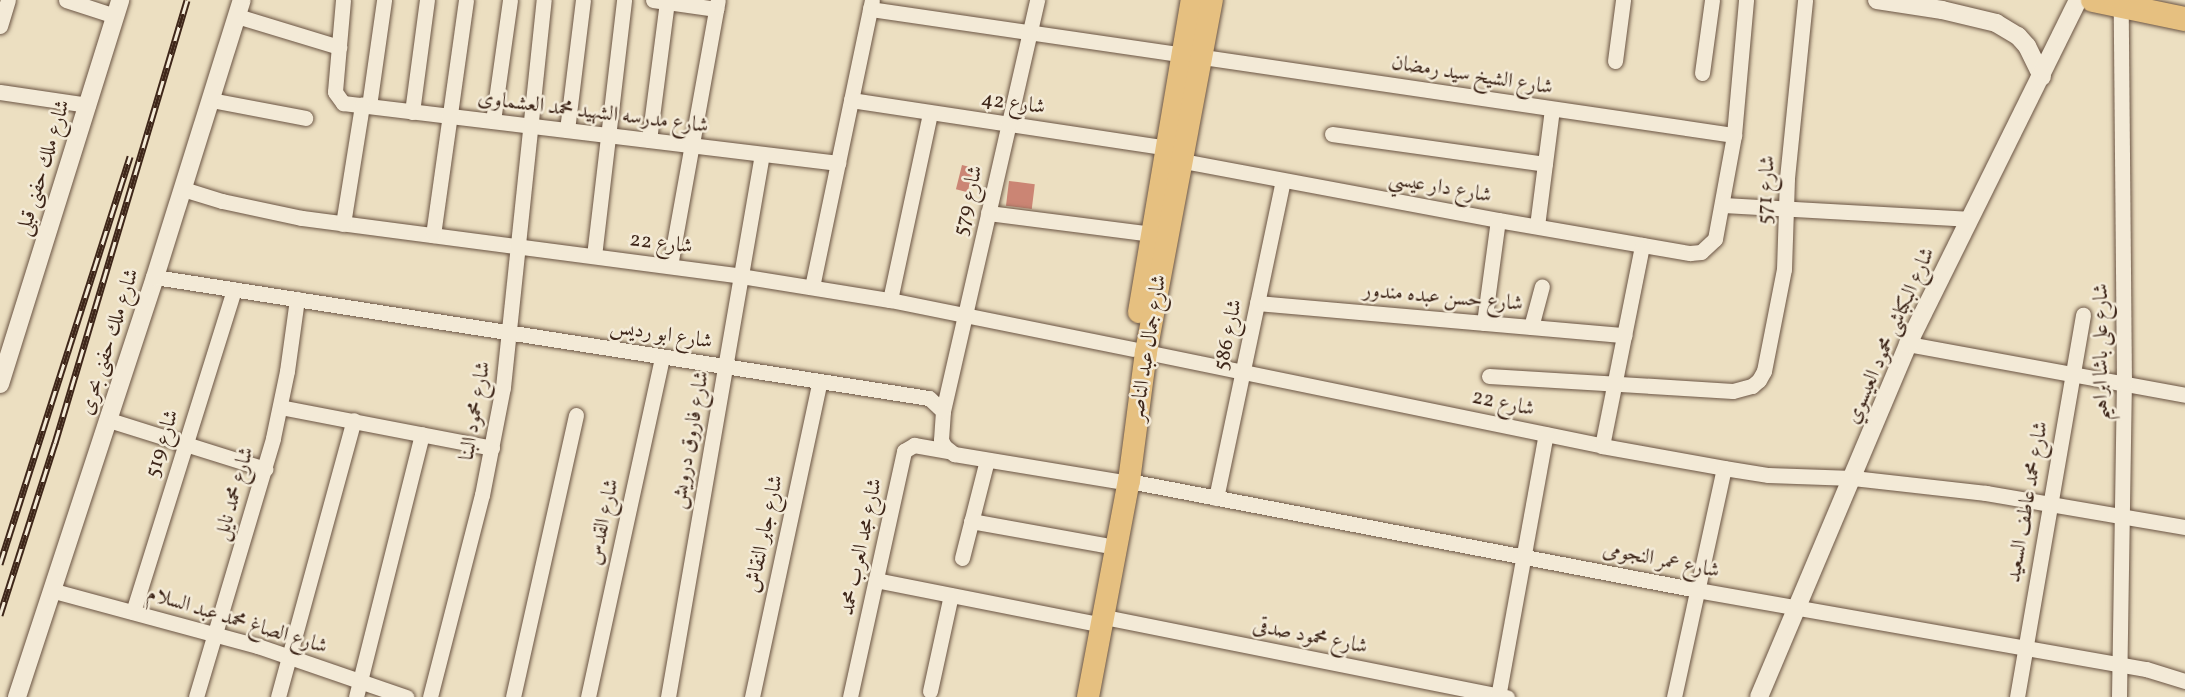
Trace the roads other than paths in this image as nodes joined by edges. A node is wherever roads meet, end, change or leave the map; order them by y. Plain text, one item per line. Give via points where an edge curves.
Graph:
1 (9, 0) edge
2 (66, 0) edge
3 (343, 0) edge
4 (384, 0) edge
5 (428, 0) edge
6 (466, 0) edge
7 (510, 0) edge
8 (544, 0) edge
9 (583, 0) edge
10 (624, 0) edge
11 (1037, 0) edge
12 (1192, 0) edge
13 (1212, 0) edge
14 (1623, 0) edge
15 (1712, 0) edge
16 (1746, 0) edge
17 (1806, 0) edge
18 (1876, 0) edge
19 (2078, 0) edge
20 (2093, 0) edge
21 (660, 1) edge
22 (717, 4) edge
23 (871, 4) edge
24 (2121, 6) junction
25 (118, 8) edge
26 (239, 8) edge
27 (2185, 20) edge
28 (0, 26) edge
29 (1030, 30) junction
30 (339, 47) junction
31 (1194, 56) junction
32 (1615, 61) dead end
33 (1702, 73) dead end
34 (2042, 77) junction
35 (0, 92) edge
36 (211, 100) junction
37 (851, 100) junction
38 (88, 105) junction
39 (365, 106) junction
40 (1552, 109) junction
41 (412, 112) junction
42 (930, 112) junction
43 (450, 116) junction
44 (304, 118) dead end
45 (493, 121) junction
46 (530, 125) junction
47 (1008, 125) junction
48 (567, 130) junction
49 (1332, 134) dead end
50 (609, 135) junction
51 (1734, 135) junction
52 (649, 140) junction
53 (692, 146) junction
54 (762, 154) junction
55 (1176, 154) junction
56 (838, 164) junction
57 (1545, 164) junction
58 (1283, 181) junction
59 (183, 189) junction
60 (1722, 205) junction
61 (1786, 209) junction
62 (988, 213) junction
63 (1969, 219) junction
64 (1498, 220) junction
65 (343, 224) junction
66 (1537, 226) junction
67 (1151, 234) junction
68 (433, 235) junction
69 (1642, 245) junction
70 (517, 246) junction
71 (594, 256) junction
72 (670, 266) junction
73 (741, 276) junction
74 (155, 277) junction
75 (1542, 286) dead end
76 (812, 287) junction
77 (234, 289) junction
78 (297, 299) junction
79 (890, 300) junction
80 (1257, 303) junction
81 (965, 315) junction
82 (2083, 315) dead end
83 (1484, 323) junction
84 (1531, 327) junction
85 (508, 332) junction
86 (1624, 335) junction
87 (1908, 345) junction
88 (1139, 351) junction
89 (662, 357) junction
90 (725, 366) junction
91 (1243, 371) junction
92 (2073, 373) junction
93 (1489, 376) dead end
94 (820, 381) junction
95 (0, 384) edge
96 (2124, 384) junction
97 (1614, 385) junction
98 (2185, 395) edge
99 (280, 407) junction
100 (943, 411) junction
101 (576, 415) dead end
102 (109, 420) junction
103 (354, 420) junction
104 (423, 434) junction
105 (1546, 434) junction
106 (186, 444) junction
107 (1602, 446) junction
108 (492, 448) junction
109 (949, 451) junction
110 (987, 460) junction
111 (1724, 468) junction
112 (265, 469) junction
113 (1853, 478) junction
114 (1123, 481) junction
115 (1216, 498) junction
116 (2048, 502) junction
117 (2123, 515) junction
118 (971, 520) junction
119 (2185, 527) edge
120 (1104, 545) junction
121 (1524, 556) junction
122 (962, 558) dead end
123 (876, 580) junction
124 (1697, 590) junction
125 (54, 591) junction
126 (951, 595) junction
127 (1799, 607) junction
128 (133, 612) junction
129 (1099, 622) junction
130 (216, 634) junction
131 (2025, 648) junction
132 (289, 657) junction
133 (2120, 665) junction
134 (360, 681) junction
135 (2185, 681) edge
136 (930, 691) dead end
137 (1501, 696) edge
138 (17, 697) edge
139 (196, 697) edge
140 (278, 697) edge
141 (356, 697) edge
142 (406, 697) edge
143 (430, 697) edge
144 (513, 697) edge
145 (588, 697) edge
146 (668, 697) edge
147 (752, 697) edge
148 (850, 697) edge
149 (1074, 697) edge
150 (1088, 697) edge
151 (1674, 697) edge
152 (1760, 697) edge
153 (2017, 697) edge
154 (2119, 697) edge

1 - 28 street
2 - 25 street
3 - 30 street
4 - 39 street
5 - 41 street
6 - 43 street
7 - 45 street
8 - 46 street, شارع محمود البنا
9 - 48 street
10 - 50 street
11 - 29 street, شارع 579
12 - 31 main road, شارع جمال عبد الناصر
13 - 31 main road, شارع جمال عبد الناصر
14 - 32 street
15 - 33 street
16 - 51 street
17 - 61 street, شارع 571
18 - 34 street via 1996,23 2018,36
19 - 34 street, شارع البكباشى محمود العيسوي
20 - 24 highway
21 - 22 street
21 - 52 street
22 - 53 street
23 - 29 street, شارع الشيخ سيد رمضان
23 - 37 street
24 - 27 highway
24 - 96 street, شارع على باشا ابراهيم
25 - 38 street, شارع ملك حفنى قبلى
26 - 30 street
26 - 36 street, شارع ملك حفنى بحرى
29 - 31 street, شارع الشيخ سيد رمضان
29 - 47 street, شارع 579
30 - 39 street, شارع مدرسه الشهيد محمد العشماوى via 335,92 343,103
31 - 40 street, شارع الشيخ سيد رمضان
31 - 55 main road, شارع جمال عبد الناصر
34 - 63 street, شارع البكباشى محمود العيسوي
35 - 38 street
36 - 44 street
36 - 59 street, شارع ملك حفنى بحرى
37 - 42 street, شارع 42
37 - 56 street
38 - 95 street, شارع ملك حفنى قبلى
39 - 41 street, شارع مدرسه الشهيد محمد العشماوى
39 - 65 street
40 - 51 street, شارع الشيخ سيد رمضان
40 - 57 street
41 - 43 street, شارع مدرسه الشهيد محمد العشماوى
42 - 47 street, شارع 42
42 - 79 street
43 - 45 street, شارع مدرسه الشهيد محمد العشماوى
43 - 68 street
45 - 46 street, شارع مدرسه الشهيد محمد العشماوى
46 - 48 street, شارع مدرسه الشهيد محمد العشماوى
46 - 70 street, شارع محمود البنا
47 - 55 street, شارع 42
47 - 62 street, شارع 579
48 - 50 street, شارع مدرسه الشهيد محمد العشماوى
49 - 57 street
50 - 52 street, شارع مدرسه الشهيد محمد العشماوى
50 - 71 street
51 - 60 street
52 - 53 street, شارع مدرسه الشهيد محمد العشماوى
53 - 54 street, شارع مدرسه الشهيد محمد العشماوى
53 - 72 street
54 - 56 street, شارع مدرسه الشهيد محمد العشماوى
54 - 73 street, شارع فاروق درويش
55 - 58 street, شارع دار عيسي
55 - 67 main road, شارع جمال عبد الناصر
55 - 88 main road, شارع جمال عبد الناصر
56 - 76 street
57 - 66 street
58 - 64 street, شارع دار عيسي
58 - 80 street, شارع 586
59 - 65 street, شارع 22 via 262,211
59 - 74 street, شارع ملك حفنى بحرى
60 - 61 street
60 - 69 street, شارع دار عيسي via 1715,239 1701,252
61 - 63 street
61 - 97 street, شارع 571 via 1782,286 1759,380 1733,391
62 - 67 street
62 - 81 street, شارع 579
63 - 87 street, شارع البكباشى محمود العيسوي
64 - 66 street, شارع دار عيسي
64 - 83 street
65 - 68 street, شارع 22
66 - 69 street, شارع دار عيسي
67 - 88 main road, شارع جمال عبد الناصر
68 - 70 street, شارع 22
69 - 86 street
70 - 71 street, شارع 22
70 - 85 street, شارع محمود البنا
71 - 72 street, شارع 22
72 - 73 street, شارع 22
73 - 76 street, شارع 22
73 - 90 street, شارع فاروق درويش
74 - 77 street, شارع ابو رديس
74 - 102 street, شارع ملك حفنى بحرى
75 - 84 street
76 - 79 street, شارع 22
77 - 78 street, شارع ابو رديس
77 - 106 street, شارع 519
78 - 85 street, شارع ابو رديس
78 - 99 street, شارع محمد نايل
79 - 81 street, شارع 22
80 - 83 street, شارع حسن عبده مندور
80 - 91 street, شارع 586
81 - 88 street, شارع 22
81 - 100 street, شارع 579
82 - 92 street, شارع محمد عاطف السعيد
83 - 84 street, شارع حسن عبده مندور
84 - 86 street, شارع حسن عبده مندور
85 - 89 street, شارع ابو رديس
85 - 108 street, شارع محمود البنا
86 - 97 street
87 - 92 street
87 - 113 street, شارع البكباشى محمود العيسوي
88 - 91 street, شارع 22
88 - 114 main road, شارع جمال عبد الناصر
89 - 90 street, شارع ابو رديس
89 - 145 street, شارع القدس
90 - 94 street, شارع ابو رديس
90 - 146 street, شارع فاروق درويش
91 - 105 street, شارع 22
91 - 115 street, شارع 586
92 - 96 street
92 - 116 street, شارع محمد عاطف السعيد
93 - 97 street
94 - 100 street, شارع ابو رديس via 929,398
94 - 147 street, شارع جابر النقاش
96 - 98 street
96 - 117 street, شارع على باشا ابراهيم
97 - 107 street
99 - 103 street
99 - 112 street, شارع محمد نايل
100 - 109 street via 940,434
101 - 144 street
102 - 106 street
102 - 125 street, شارع ملك حفنى بحرى
103 - 104 street
103 - 132 street
104 - 108 street
104 - 134 street
105 - 107 street, شارع 22
105 - 121 street
106 - 112 street
106 - 128 street, شارع 519
107 - 111 street, شارع 22
108 - 143 street, شارع محمود البنا
109 - 110 street
109 - 123 street, شارع مجد العرب محمد via 914,446 904,451
110 - 114 street
110 - 118 street
111 - 113 street, شارع 22 via 1768,475
111 - 124 street
112 - 130 street, شارع محمد نايل
113 - 116 street, شارع 22
113 - 127 street, شارع البكباشى محمود العيسوي
114 - 115 street, شارع عمر النجومى
114 - 120 main road, شارع جمال عبد الناصر
114 - 129 main road, شارع جمال عبد الناصر
115 - 121 street, شارع عمر النجومى
116 - 117 street, شارع 22
116 - 131 street, شارع محمد عاطف السعيد
117 - 119 street, شارع 22
117 - 133 street, شارع على باشا ابراهيم
118 - 120 street
118 - 122 street
120 - 129 main road, شارع جمال عبد الناصر
121 - 124 street, شارع عمر النجومى
121 - 137 street
123 - 126 street, شارع محمود صدقى
123 - 148 street, شارع مجد العرب محمد
124 - 127 street, شارع عمر النجومى
124 - 151 street
125 - 128 street, شارع الصاغ محمد عبد السلام
125 - 138 street, شارع ملك حفنى بحرى
126 - 129 street, شارع محمود صدقى
126 - 136 street
127 - 131 street, شارع عمر النجومى
127 - 152 street, شارع البكباشى محمود العيسوي
128 - 130 street, شارع الصاغ محمد عبد السلام
129 - 137 street, شارع محمود صدقى
129 - 149 main road, شارع جمال عبد الناصر
129 - 150 main road, شارع جمال عبد الناصر
130 - 132 street, شارع الصاغ محمد عبد السلام
130 - 139 street, شارع محمد نايل
131 - 133 street, شارع عمر النجومى
131 - 153 street, شارع محمد عاطف السعيد
132 - 134 street, شارع الصاغ محمد عبد السلام
132 - 140 street
133 - 135 street, شارع عمر النجومى
133 - 154 street, شارع على باشا ابراهيم
134 - 141 street
134 - 142 street, شارع الصاغ محمد عبد السلام

